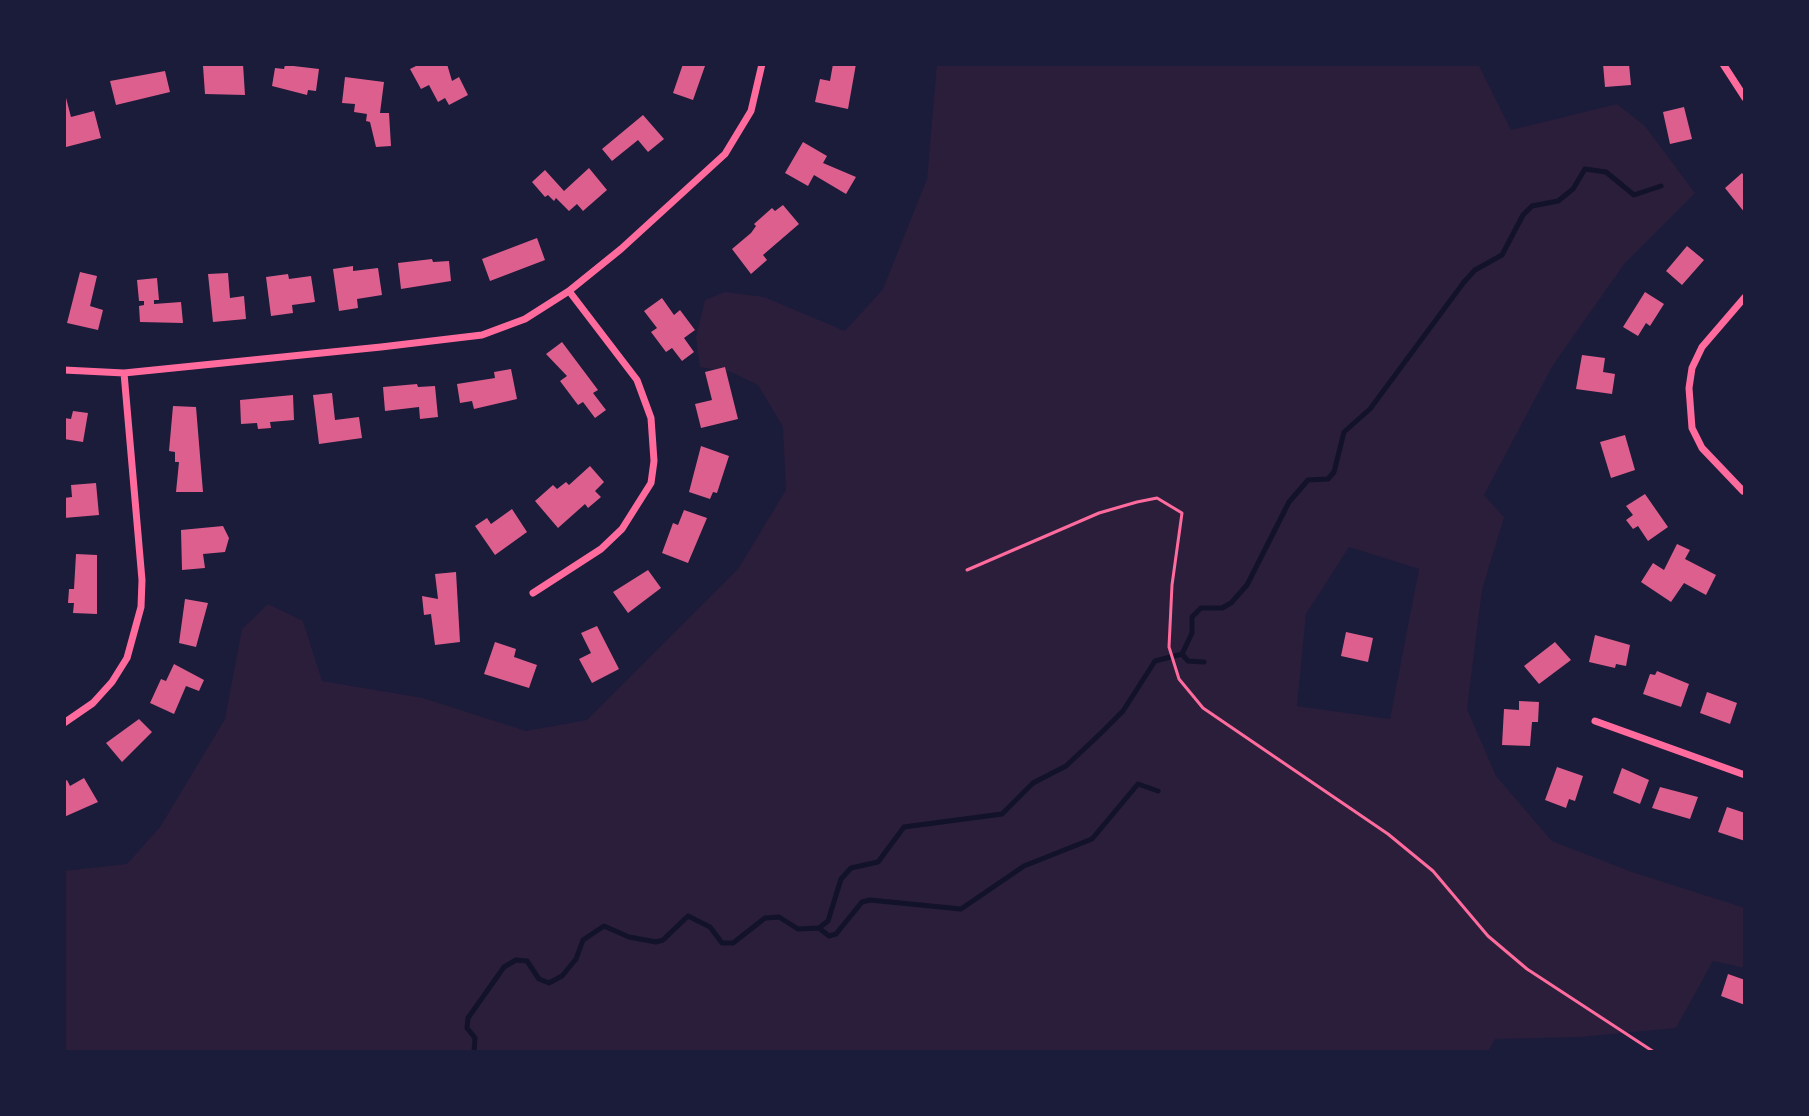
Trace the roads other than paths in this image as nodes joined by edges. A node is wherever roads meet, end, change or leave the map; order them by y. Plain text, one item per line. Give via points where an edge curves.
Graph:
1 (762, 64) edge
2 (1723, 64) edge
3 (1745, 98) edge
4 (569, 291) junction
5 (1745, 297) edge
6 (64, 370) edge
7 (124, 373) junction
8 (1743, 491) dead end
9 (967, 570) dead end
10 (533, 593) dead end
11 (1595, 721) dead end
12 (64, 723) edge
13 (1745, 775) edge
14 (1654, 1052) edge

1 - 4 street via 751,111 725,154
2 - 3 street
4 - 7 street via 525,319 482,335
4 - 10 street via 637,380 651,418 654,461 651,483 622,529
5 - 8 street via 1702,347 1689,388 1692,428 1702,448
6 - 7 street
7 - 12 street via 141,607 127,658 112,682
9 - 14 lane via 1137,502 1157,498 1182,513 1169,647 1179,679 1203,708 1369,819 1433,871 1488,936 1527,969
11 - 13 street

